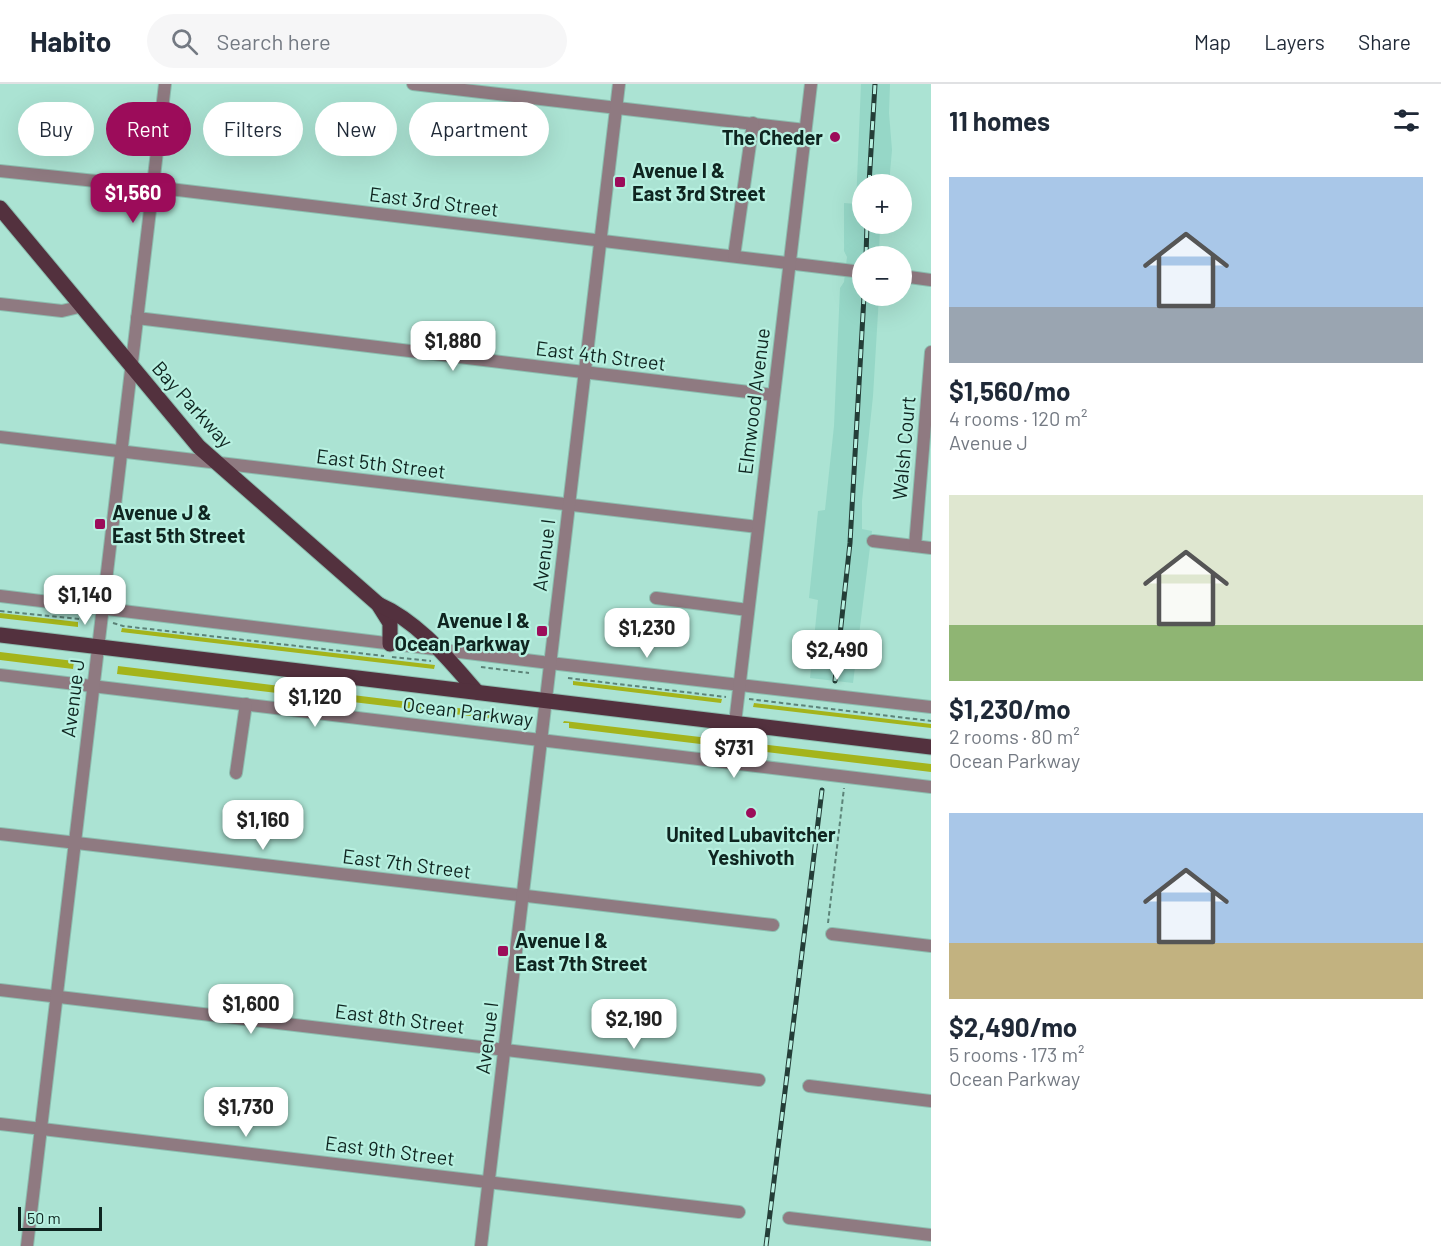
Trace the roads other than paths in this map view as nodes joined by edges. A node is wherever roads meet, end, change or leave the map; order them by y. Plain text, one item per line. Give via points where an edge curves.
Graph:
1 (165, 84) edge
2 (413, 84) edge
3 (619, 84) edge
4 (811, 84) edge
5 (616, 108) junction
6 (753, 123) junction
7 (805, 130) junction
8 (0, 171) edge
9 (153, 187) junction
10 (0, 208) edge
11 (600, 240) junction
12 (735, 256) junction
13 (789, 262) junction
14 (852, 271) edge
15 (912, 277) edge
16 (931, 280) edge
17 (0, 304) edge
18 (83, 306) junction
19 (137, 318) junction
20 (931, 352) edge
21 (132, 367) junction
22 (585, 373) junction
23 (773, 395) junction
24 (0, 437) edge
25 (122, 451) junction
26 (217, 462) junction
27 (569, 506) junction
28 (758, 527) junction
29 (873, 541) dead end
30 (915, 546) junction
31 (931, 548) edge
32 (0, 596) edge
33 (656, 598) dead end
34 (378, 604) junction
35 (102, 608) junction
36 (748, 610) junction
37 (0, 635) edge
38 (390, 644) junction
39 (98, 647) junction
40 (437, 656) junction
41 (550, 663) junction
42 (0, 675) edge
43 (739, 684) junction
44 (93, 686) junction
45 (477, 692) junction
46 (546, 701) junction
47 (246, 704) junction
48 (931, 707) edge
49 (735, 723) junction
50 (541, 741) junction
51 (931, 747) edge
52 (236, 773) dead end
53 (931, 787) edge
54 (0, 834) edge
55 (75, 844) junction
56 (523, 896) junction
57 (773, 926) dead end
58 (830, 928) road end
59 (931, 946) edge
60 (0, 990) edge
61 (57, 997) junction
62 (505, 1050) junction
63 (759, 1080) dead end
64 (808, 1086) dead end
65 (931, 1101) edge
66 (0, 1124) edge
67 (41, 1129) junction
68 (489, 1182) junction
69 (739, 1212) dead end
70 (789, 1218) dead end
71 (931, 1235) edge
72 (27, 1246) edge
73 (481, 1246) edge

1 - 9 street, Avenue J
2 - 5 street
3 - 5 street, Avenue I
4 - 7 street, Elmwood Avenue
5 - 6 street
5 - 11 street, Avenue I
6 - 7 street
6 - 12 street
7 - 13 street, Elmwood Avenue
8 - 9 street, East 3rd Street
9 - 11 street, East 3rd Street
9 - 19 street, Avenue J
10 - 18 main road, Bay Parkway
11 - 12 street, East 3rd Street
11 - 22 street, Avenue I
12 - 13 street, East 3rd Street
13 - 14 street, East 3rd Street
13 - 23 street, Elmwood Avenue
15 - 16 street
17 - 18 street via 62,311
18 - 21 main road, Bay Parkway
19 - 21 street, Avenue J
19 - 22 street, East 4th Street
20 - 30 street, Walsh Court
21 - 25 street, Avenue J
21 - 26 main road, Bay Parkway via 199,447
22 - 23 street, East 4th Street
22 - 27 street, Avenue I
23 - 28 street, Elmwood Avenue
24 - 25 street, East 5th Street
25 - 26 street, East 5th Street
25 - 35 street, Avenue J
26 - 27 street, East 5th Street
26 - 34 main road, Bay Parkway
27 - 28 street, East 5th Street
27 - 41 street, Avenue I
28 - 36 street, Elmwood Avenue
29 - 30 street
30 - 31 street
32 - 35 street
33 - 36 street
34 - 38 main road, Bay Parkway via 390,623
34 - 40 main road, Bay Parkway via 396,612
35 - 38 street
35 - 39 street, Avenue J
36 - 43 street, Elmwood Avenue
37 - 39 main road, Ocean Parkway
38 - 40 street
39 - 44 street, Avenue J
39 - 45 main road, Ocean Parkway
40 - 41 street
40 - 45 main road, Bay Parkway
41 - 43 street
41 - 46 street, Avenue I
42 - 44 street, Ocean Parkway
43 - 48 street
43 - 49 street, Elmwood Avenue
44 - 47 street, Ocean Parkway
44 - 55 street, Avenue J
45 - 46 main road, Ocean Parkway
46 - 49 main road, Ocean Parkway
46 - 50 street, Avenue I
47 - 50 street, Ocean Parkway
47 - 52 street
49 - 51 main road, Ocean Parkway
50 - 53 street, Ocean Parkway
50 - 56 street, Avenue I
54 - 55 street, East 7th Street
55 - 56 street, East 7th Street
55 - 61 street, Avenue J
56 - 57 street, East 7th Street
56 - 62 street, Avenue I
58 - 59 street
60 - 61 street, East 8th Street
61 - 62 street, East 8th Street
61 - 67 street, Avenue J
62 - 63 street, East 8th Street
62 - 68 street, Avenue I
64 - 65 street
66 - 67 street, East 9th Street
67 - 68 street, East 9th Street
67 - 72 street, Avenue J
68 - 69 street, East 9th Street
68 - 73 street, Avenue I
70 - 71 street

